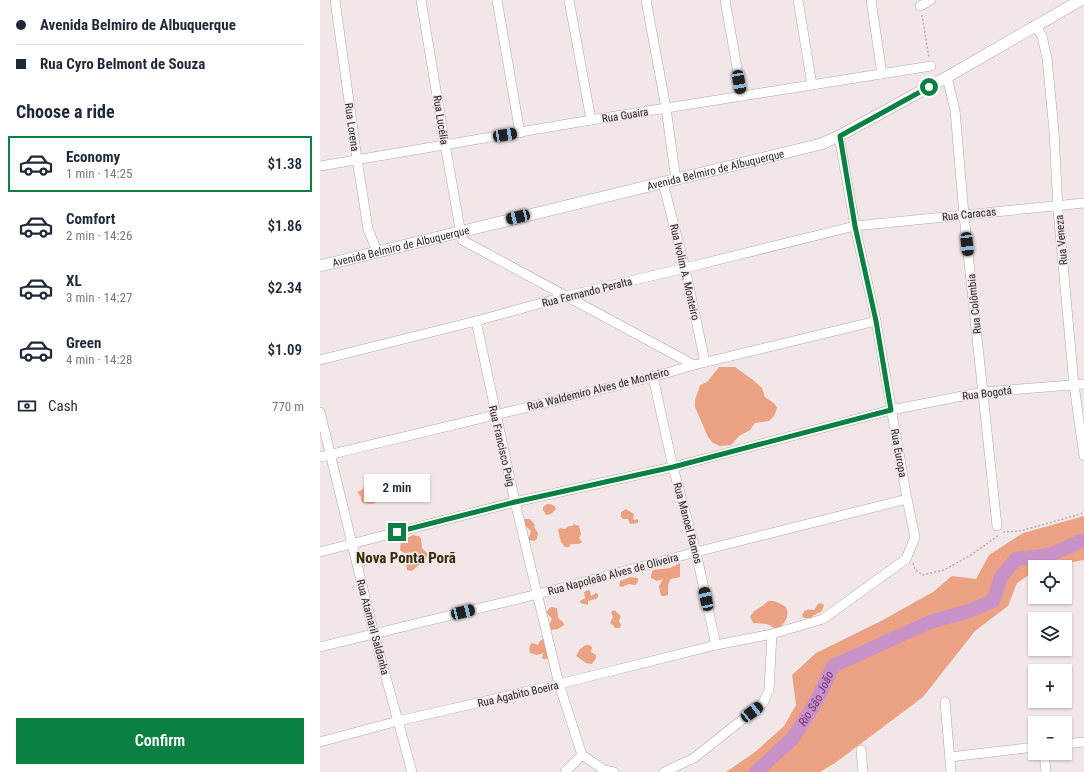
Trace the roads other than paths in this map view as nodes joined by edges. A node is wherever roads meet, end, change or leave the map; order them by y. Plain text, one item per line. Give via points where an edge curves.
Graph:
1 (335, 0) edge
2 (421, 0) edge
3 (497, 0) edge
4 (569, 0) edge
5 (646, 0) edge
6 (725, 0) edge
7 (798, 0) edge
8 (871, 0) edge
9 (931, 0) edge
10 (1081, 0) edge
11 (920, 6) road end
12 (1035, 26) junction
13 (931, 66) road end
14 (882, 74) junction
15 (947, 77) junction
16 (812, 85) junction
17 (742, 96) junction
18 (666, 108) junction
19 (591, 120) junction
20 (520, 133) junction
21 (840, 136) junction
22 (444, 144) junction
23 (357, 159) junction
24 (320, 166) edge
25 (676, 180) junction
26 (663, 182) junction
27 (1084, 203) edge
28 (1058, 206) junction
29 (964, 215) junction
30 (855, 226) junction
31 (461, 235) junction
32 (377, 252) junction
33 (320, 266) edge
34 (685, 268) junction
35 (568, 296) junction
36 (476, 321) junction
37 (876, 321) junction
38 (320, 360) edge
39 (705, 362) junction
40 (694, 365) junction
41 (653, 377) junction
42 (1084, 384) edge
43 (1074, 385) junction
44 (983, 392) junction
45 (891, 410) junction
46 (320, 412) edge
47 (495, 414) junction
48 (330, 454) junction
49 (1084, 456) edge
50 (320, 457) edge
51 (673, 467) junction
52 (906, 499) junction
53 (515, 502) junction
54 (1000, 529) road end
55 (352, 544) junction
56 (320, 552) edge
57 (696, 552) junction
58 (538, 594) junction
59 (374, 634) junction
60 (772, 634) junction
61 (716, 645) junction
62 (320, 647) edge
63 (559, 684) junction
64 (945, 702) dead end
65 (398, 721) junction
66 (320, 742) edge
67 (1084, 742) edge
68 (1072, 743) edge
69 (1028, 748) edge
70 (861, 750) dead end
71 (582, 755) junction
72 (950, 757) junction
73 (1045, 760) edge
74 (412, 772) edge
75 (565, 772) edge
76 (614, 772) edge
77 (664, 772) edge
78 (863, 772) edge
79 (951, 772) edge
80 (1046, 772) edge

1 - 23 street, Rua Lorena
2 - 22 street, Rua Lucélia
3 - 20 street
4 - 19 street
5 - 18 street
6 - 17 street
7 - 16 street
8 - 14 street
9 - 11 street
10 - 12 main road, Avenida Belmiro de Albuquerque
12 - 15 main road, Avenida Belmiro de Albuquerque
12 - 28 street, Rua Veneza via 1042,36 1047,58
13 - 14 street, Rua Guaira
14 - 16 street, Rua Guaira
15 - 21 main road, Avenida Belmiro de Albuquerque
15 - 29 street, Rua Colômbia via 955,110
16 - 17 street, Rua Guaira
17 - 18 street, Rua Guaira
18 - 19 street, Rua Guaira
18 - 25 street
19 - 20 street, Rua Guaira
20 - 22 street, Rua Guaira
21 - 25 main road, Avenida Belmiro de Albuquerque via 821,144
21 - 30 street, Rua Europa
22 - 23 street, Rua Guaira
22 - 31 street, Rua Lucélia
23 - 24 street, Rua Guaira
23 - 32 street, Rua Lorena via 368,229
25 - 26 main road, Avenida Belmiro de Albuquerque
26 - 31 main road, Avenida Belmiro de Albuquerque
26 - 34 street, Rua Ivolim A. Monteiro
27 - 28 street, Rua Caracas
28 - 29 street, Rua Caracas
28 - 43 street, Rua Veneza
29 - 30 street, Rua Caracas
29 - 44 street, Rua Colômbia
30 - 34 street, Rua Fernando Peralta
30 - 37 street, Rua Europa
31 - 32 main road, Avenida Belmiro de Albuquerque
31 - 35 street
32 - 33 main road, Avenida Belmiro de Albuquerque
34 - 35 street, Rua Fernando Peralta
34 - 39 street, Rua Ivolim A. Monteiro
35 - 36 street, Rua Fernando Peralta
35 - 40 street
36 - 38 street, Rua Fernando Peralta
36 - 47 street, Rua Francisco Puig
37 - 39 street, Rua Waldemiro Alves de Monteiro
37 - 45 street, Rua Europa
39 - 40 street, Rua Waldemiro Alves de Monteiro
40 - 41 street, Rua Waldemiro Alves de Monteiro
41 - 47 street, Rua Waldemiro Alves de Monteiro
41 - 51 street, Rua Manoel Ramos
42 - 43 street, Rua Bogotá
43 - 44 street, Rua Bogotá
43 - 49 street, Rua Veneza
44 - 45 street, Rua Bogotá
44 - 54 street
45 - 51 street, Rua Bogotá
45 - 52 street, Rua Europa
46 - 48 street, Rua Atamaril Saldanha
47 - 48 street, Rua Waldemiro Alves de Monteiro
47 - 53 street, Rua Francisco Puig
48 - 50 street, Rua Waldemiro Alves de Monteiro
48 - 55 street, Rua Atamaril Saldanha
51 - 53 street, Rua Bogotá
51 - 57 street, Rua Manoel Ramos
52 - 57 street, Rua Napoleão Alves de Oliveira
52 - 60 street, Rua Europa via 915,537 906,559 823,619
53 - 55 street, Rua Bogotá
53 - 58 street, Rua Francisco Puig
55 - 56 street, Rua Bogotá
55 - 59 street, Rua Atamaril Saldanha
57 - 58 street, Rua Napoleão Alves de Oliveira
57 - 61 street, Rua Manoel Ramos
58 - 59 street, Rua Napoleão Alves de Oliveira
58 - 63 street, Rua Francisco Puig
59 - 62 street, Rua Napoleão Alves de Oliveira
59 - 65 street, Rua Atamaril Saldanha
60 - 61 street
60 - 77 street via 769,690 763,703 694,758
61 - 63 street, Rua Agabito Boeira
63 - 65 street, Rua Agabito Boeira
63 - 71 street, Rua Francisco Puig
64 - 72 street
65 - 66 street, Rua Agabito Boeira
65 - 74 street, Rua Atamaril Saldanha
67 - 68 street
69 - 72 street
70 - 78 street
71 - 75 street
71 - 76 street via 604,770
72 - 79 street
73 - 80 street

